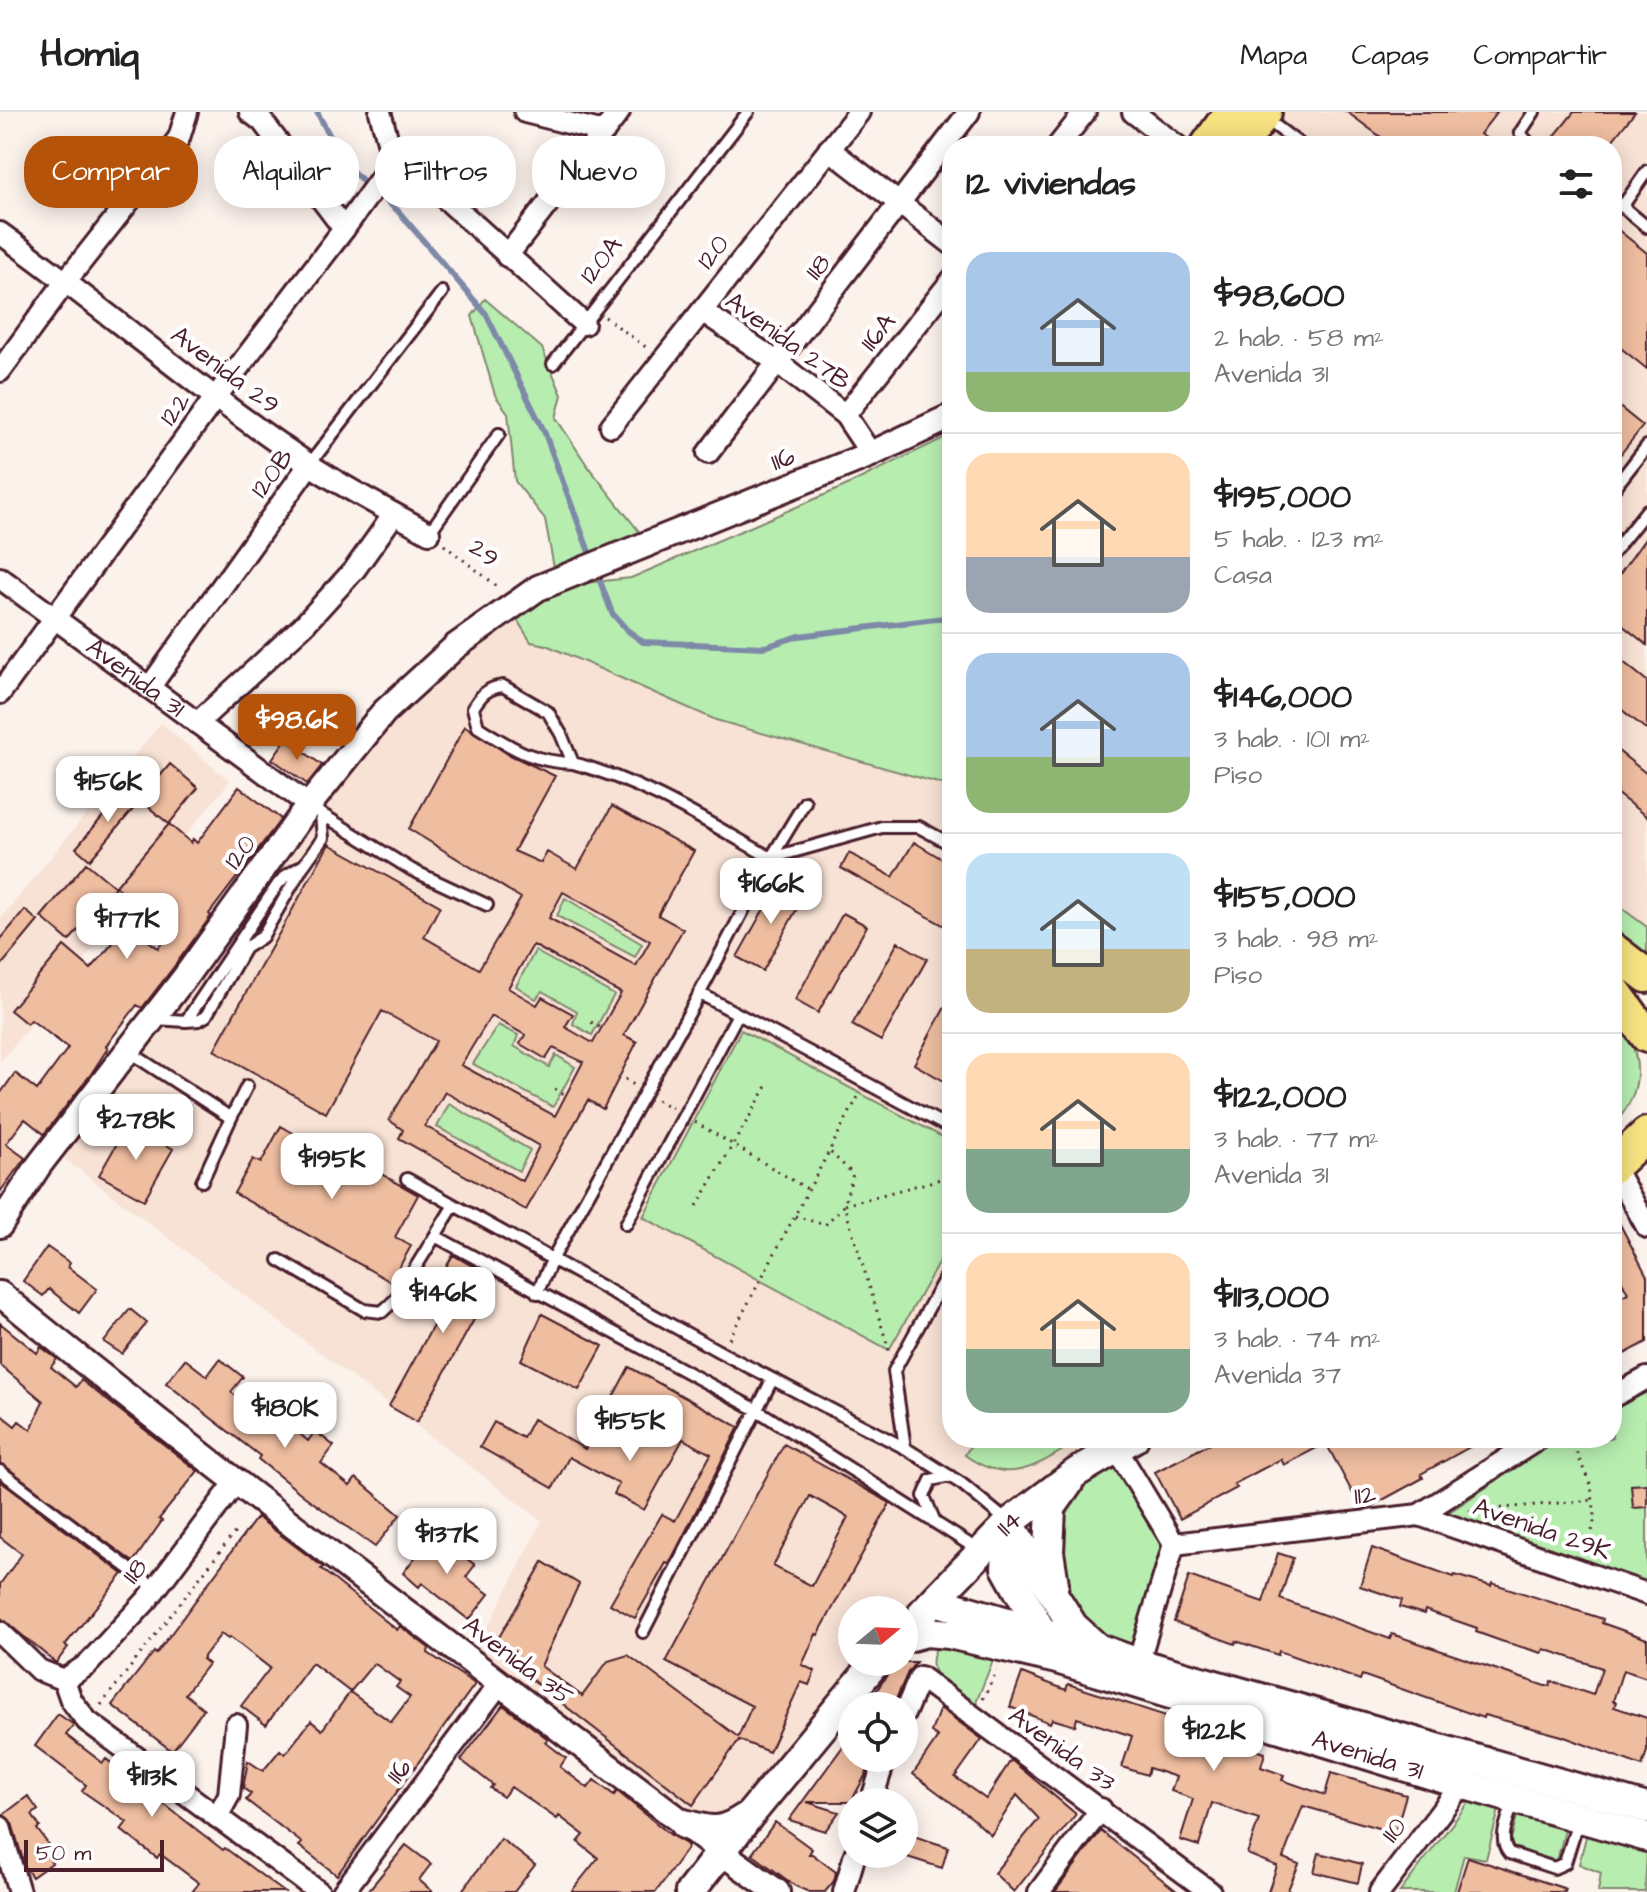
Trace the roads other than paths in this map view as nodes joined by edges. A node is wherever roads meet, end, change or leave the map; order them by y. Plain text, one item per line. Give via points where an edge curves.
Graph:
1 (187, 112) edge
2 (250, 112) edge
3 (380, 112) edge
4 (525, 112) edge
5 (619, 112) edge
6 (748, 112) edge
7 (859, 112) edge
8 (969, 112) edge
9 (1085, 112) edge
10 (1133, 112) edge
11 (1534, 112) edge
12 (1253, 113) edge
13 (604, 132) junction
14 (387, 136) edge
15 (951, 136) edge
16 (1066, 136) edge
17 (1164, 136) edge
18 (1221, 136) edge
19 (1244, 136) edge
20 (1287, 136) edge
21 (1523, 136) edge
22 (942, 147) edge
23 (829, 149) junction
24 (1647, 171) edge
25 (375, 185) edge
26 (899, 203) junction
27 (1622, 207) joint
28 (455, 208) edge
29 (1647, 227) edge
30 (344, 229) junction
31 (0, 233) edge
32 (942, 236) edge
33 (507, 256) junction
34 (66, 281) junction
35 (442, 292) dead end
36 (942, 293) edge
37 (702, 311) junction
38 (590, 317) junction
39 (777, 362) junction
40 (553, 364) dead end
41 (0, 371) edge
42 (215, 398) junction
43 (845, 415) junction
44 (942, 421) edge
45 (611, 426) dead end
46 (499, 434) dead end
47 (1647, 446) edge
48 (708, 453) dead end
49 (871, 454) junction
50 (309, 465) junction
51 (1622, 478) edge
52 (1647, 510) edge
53 (394, 514) junction
54 (429, 533) joint
55 (1622, 541) edge
56 (0, 578) edge
57 (538, 588) joint
58 (55, 618) junction
59 (149, 688) junction
60 (0, 693) edge
61 (197, 723) junction
62 (573, 763) junction
63 (805, 802) dead end
64 (315, 809) junction
65 (942, 840) edge
66 (771, 858) junction
67 (304, 865) junction
68 (487, 905) dead end
69 (1622, 957) edge
70 (1647, 976) edge
71 (699, 993) junction
72 (1622, 993) edge
73 (1622, 1000) edge
74 (1647, 1010) edge
75 (738, 1014) junction
76 (153, 1019) junction
77 (186, 1021) junction
78 (1647, 1036) edge
79 (128, 1051) junction
80 (247, 1086) dead end
81 (231, 1118) junction
82 (942, 1124) edge
83 (1647, 1134) edge
84 (1622, 1157) edge
85 (1622, 1168) edge
86 (1647, 1172) edge
87 (407, 1179) dead end
88 (202, 1181) dead end
89 (1622, 1183) edge
90 (454, 1205) junction
91 (5, 1218) edge
92 (626, 1224) dead end
93 (1647, 1227) edge
94 (0, 1236) edge
95 (435, 1236) junction
96 (553, 1258) junction
97 (279, 1260) dead end
98 (0, 1278) edge
99 (942, 1283) edge
100 (537, 1293) junction
101 (0, 1294) edge
102 (22, 1311) junction
103 (1647, 1378) edge
104 (772, 1380) junction
105 (1622, 1392) edge
106 (757, 1410) junction
107 (905, 1448) junction
108 (1117, 1448) edge
109 (1127, 1448) edge
110 (1524, 1448) edge
111 (0, 1471) edge
112 (1077, 1472) junction
113 (950, 1476) junction
114 (236, 1482) junction
115 (1419, 1515) junction
116 (935, 1523) junction
117 (1009, 1523) junction
118 (1174, 1544) junction
119 (981, 1552) junction
120 (1006, 1568) junction
121 (155, 1588) junction
122 (1647, 1594) edge
123 (1056, 1597) junction
124 (935, 1601) junction
125 (918, 1617) edge
126 (1042, 1631) junction
127 (0, 1632) edge
128 (643, 1632) dead end
129 (918, 1634) edge
130 (1097, 1648) junction
131 (1057, 1659) junction
132 (1138, 1663) junction
133 (864, 1676) edge
134 (64, 1680) junction
135 (500, 1683) junction
136 (914, 1692) edge
137 (236, 1725) dead end
138 (1468, 1771) junction
139 (1514, 1799) junction
140 (1647, 1808) edge
141 (1101, 1809) junction
142 (749, 1816) junction
143 (217, 1817) junction
144 (1579, 1817) junction
145 (684, 1824) junction
146 (0, 1827) edge
147 (1647, 1837) edge
148 (721, 1852) junction
149 (851, 1868) edge
150 (1206, 1891) edge
151 (19, 1892) edge
152 (319, 1892) edge
153 (343, 1892) edge
154 (690, 1892) edge
155 (777, 1892) edge
156 (844, 1892) edge
157 (1039, 1892) edge
158 (1380, 1892) edge

1 - 34 street via 179,138
2 - 30 street
3 - 14 street
4 - 13 street
5 - 13 street
6 - 38 lane, 120A
7 - 23 street, 120
8 - 15 street, 118
9 - 16 street
10 - 17 street
11 - 21 lane
12 - 18 main road
12 - 19 main road
12 - 20 lane
13 - 33 street
22 - 26 street, 118
23 - 26 street
23 - 37 street, 120
24 - 27 lane
25 - 30 street, 122
26 - 32 street
26 - 39 street, 118
27 - 29 lane
28 - 33 street
30 - 42 street, 122
31 - 34 street, Avenida 29
33 - 38 street
34 - 41 street
34 - 42 street, Avenida 29
35 - 50 lane, 120B
36 - 43 street, 116A
37 - 39 street, Avenida 27B
37 - 45 street, 120
38 - 40 lane, 120A
39 - 43 street, Avenida 27B
39 - 48 street, 118
42 - 50 street, Avenida 29
42 - 58 street, 122
43 - 49 street, Avenida 27B
44 - 49 street, 116
46 - 54 lane
47 - 51 lane
49 - 57 street, 116
50 - 53 street, Avenida 29
50 - 59 street, 120B
52 - 55 lane
53 - 54 street, Avenida 29
53 - 61 street via 355,569 303,626
56 - 58 street, Avenida 31
57 - 64 street, 120 via 456,646 384,712
58 - 59 street, Avenida 31
58 - 60 street, 122
59 - 61 street, Avenida 31
61 - 64 street, Avenida 31
62 - 62 lane via 548,712 503,686 482,694 473,708 478,727 535,759
62 - 66 lane via 654,792
63 - 66 lane
64 - 67 lane via 323,838
64 - 68 lane via 412,870
64 - 76 street, 120
65 - 66 lane via 919,827 882,827
66 - 71 lane
67 - 77 lane via 278,884
67 - 77 lane via 262,937 245,948 206,1016
69 - 70 main road
71 - 75 lane
71 - 96 lane
72 - 74 main road
73 - 78 main road
75 - 82 lane
75 - 92 lane
76 - 77 lane
76 - 79 street, 120
79 - 81 lane
79 - 91 street, 120 via 39,1165
80 - 81 lane
81 - 88 lane
83 - 84 main road
85 - 86 main road
87 - 90 lane
89 - 93 street
90 - 95 lane
90 - 96 lane
91 - 94 street, 120
95 - 97 lane via 396,1299 382,1312 364,1310
95 - 100 lane
96 - 100 lane
96 - 104 lane
98 - 102 street
99 - 107 lane via 894,1371
100 - 106 lane
101 - 102 street, Avenida 35
102 - 114 street, Avenida 35
103 - 105 street
104 - 106 lane
104 - 107 lane
106 - 116 lane
106 - 128 lane
107 - 113 lane
108 - 112 main road, 114
109 - 118 street
110 - 115 street, 112
111 - 121 lane
112 - 117 main road, 114
112 - 123 main road via 1051,1508 1049,1552
113 - 116 lane via 931,1480 924,1496
113 - 117 lane
114 - 121 street, 118
114 - 135 street, Avenida 35
115 - 118 street, 112
115 - 122 street, Avenida 29K
116 - 119 lane
117 - 119 main road, 114
117 - 120 main road
117 - 123 main road
118 - 132 street
119 - 120 main road
119 - 124 main road, 114
120 - 126 main road
121 - 134 street, 118 via 87,1665
123 - 130 main road via 1073,1626
124 - 125 main road, 114
124 - 126 main road, Avenida 31
126 - 130 main road, Avenida 31
126 - 131 main road
127 - 134 street via 39,1670
129 - 131 main road, Avenida 31 via 949,1634
130 - 132 main road, Avenida 31
131 - 138 main road, Avenida 31
132 - 138 main road, Avenida 31
133 - 142 main road
134 - 143 street via 87,1721
135 - 145 street, Avenida 35
135 - 153 street, 116
136 - 141 street, Avenida 33 via 920,1677
137 - 143 street via 229,1795
138 - 139 main road, Avenida 31
138 - 140 main road, Avenida 31
138 - 158 street, 110
139 - 144 main road, Avenida 31
139 - 144 lane via 1505,1848 1554,1868 1565,1863
141 - 150 street, Avenida 33
141 - 157 street
142 - 145 main road via 729,1829 710,1832
142 - 148 main road
143 - 152 street
144 - 147 main road, Avenida 31
145 - 148 street, Avenida 35
146 - 151 street
148 - 154 main road
148 - 155 street, Avenida 35
149 - 156 street

